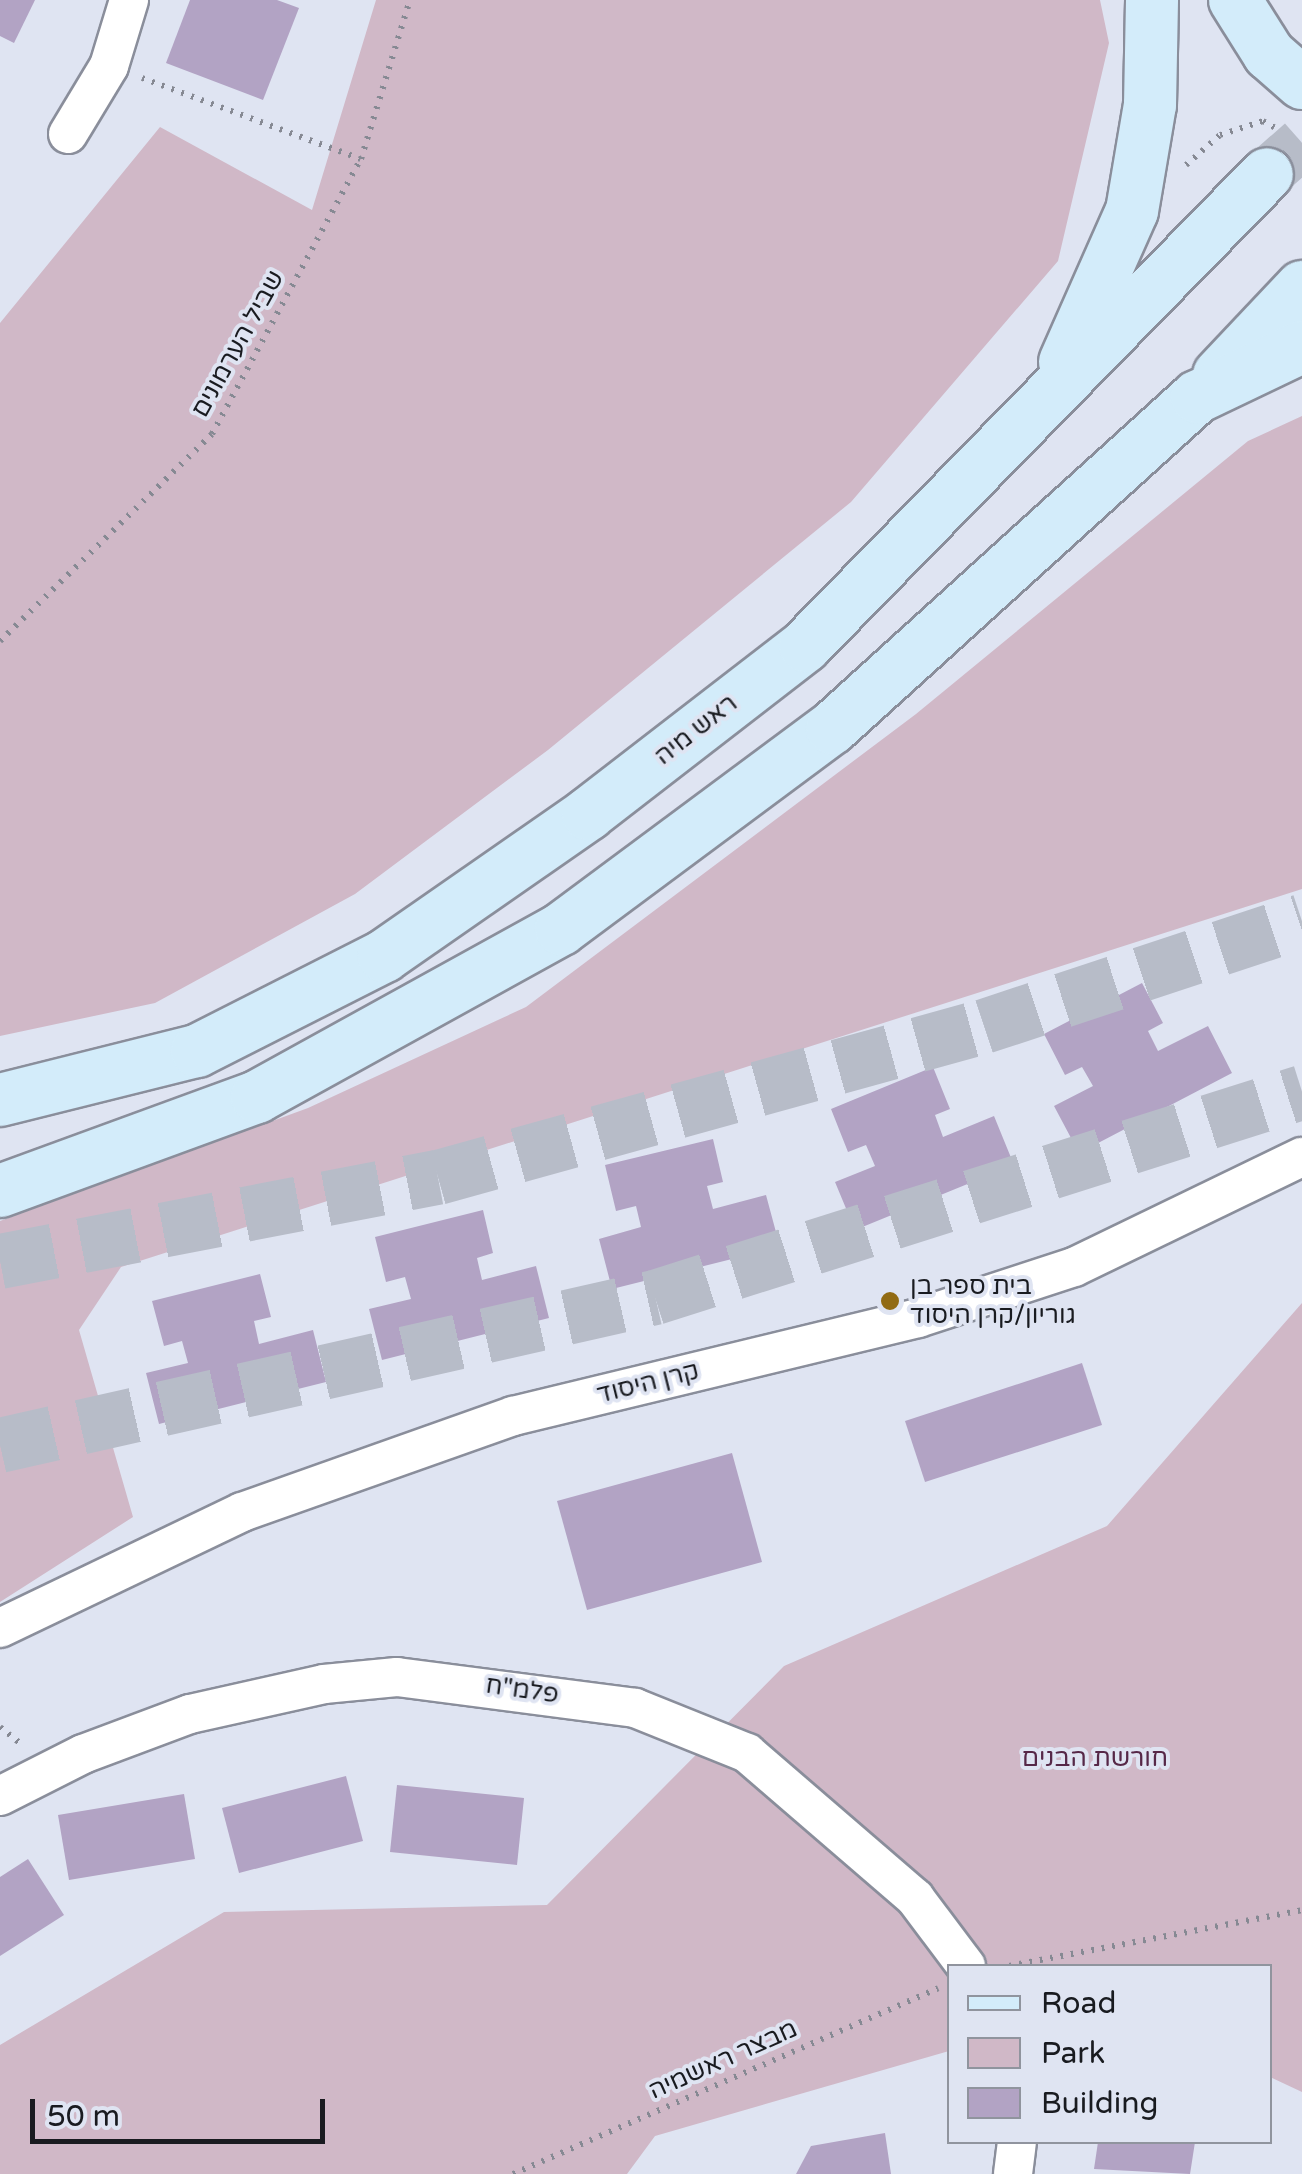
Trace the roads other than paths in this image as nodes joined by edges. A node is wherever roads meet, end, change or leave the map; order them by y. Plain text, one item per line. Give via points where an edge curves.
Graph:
1 (130, 0) edge
2 (1152, 0) edge
3 (1235, 0) edge
4 (1302, 83) edge
5 (68, 134) dead end
6 (1278, 154) tunnel mouth
7 (1302, 287) edge
8 (1302, 347) edge
9 (1197, 397) junction
10 (1037, 414) junction
11 (0, 1100) edge
12 (1302, 1157) edge
13 (0, 1191) edge
14 (0, 1628) edge
15 (0, 1796) edge
16 (964, 1964) edge
17 (1017, 2144) edge
18 (1013, 2174) edge

1 - 5 street via 109,66
2 - 10 street via 1150,105 1132,211 1091,313
3 - 4 street via 1269,54
6 - 10 street, ראש מיה
7 - 9 street
8 - 9 street
9 - 13 street via 832,728 562,929 257,1098
10 - 11 street, ראש מיה via 805,646 588,814 384,956 197,1051
12 - 14 street, קרן היסוד via 1074,1267 918,1318 513,1416 242,1512
15 - 16 street, פלמ"ח via 82,1754 190,1714 324,1684 416,1678 635,1708 747,1753 915,1898
17 - 18 street

